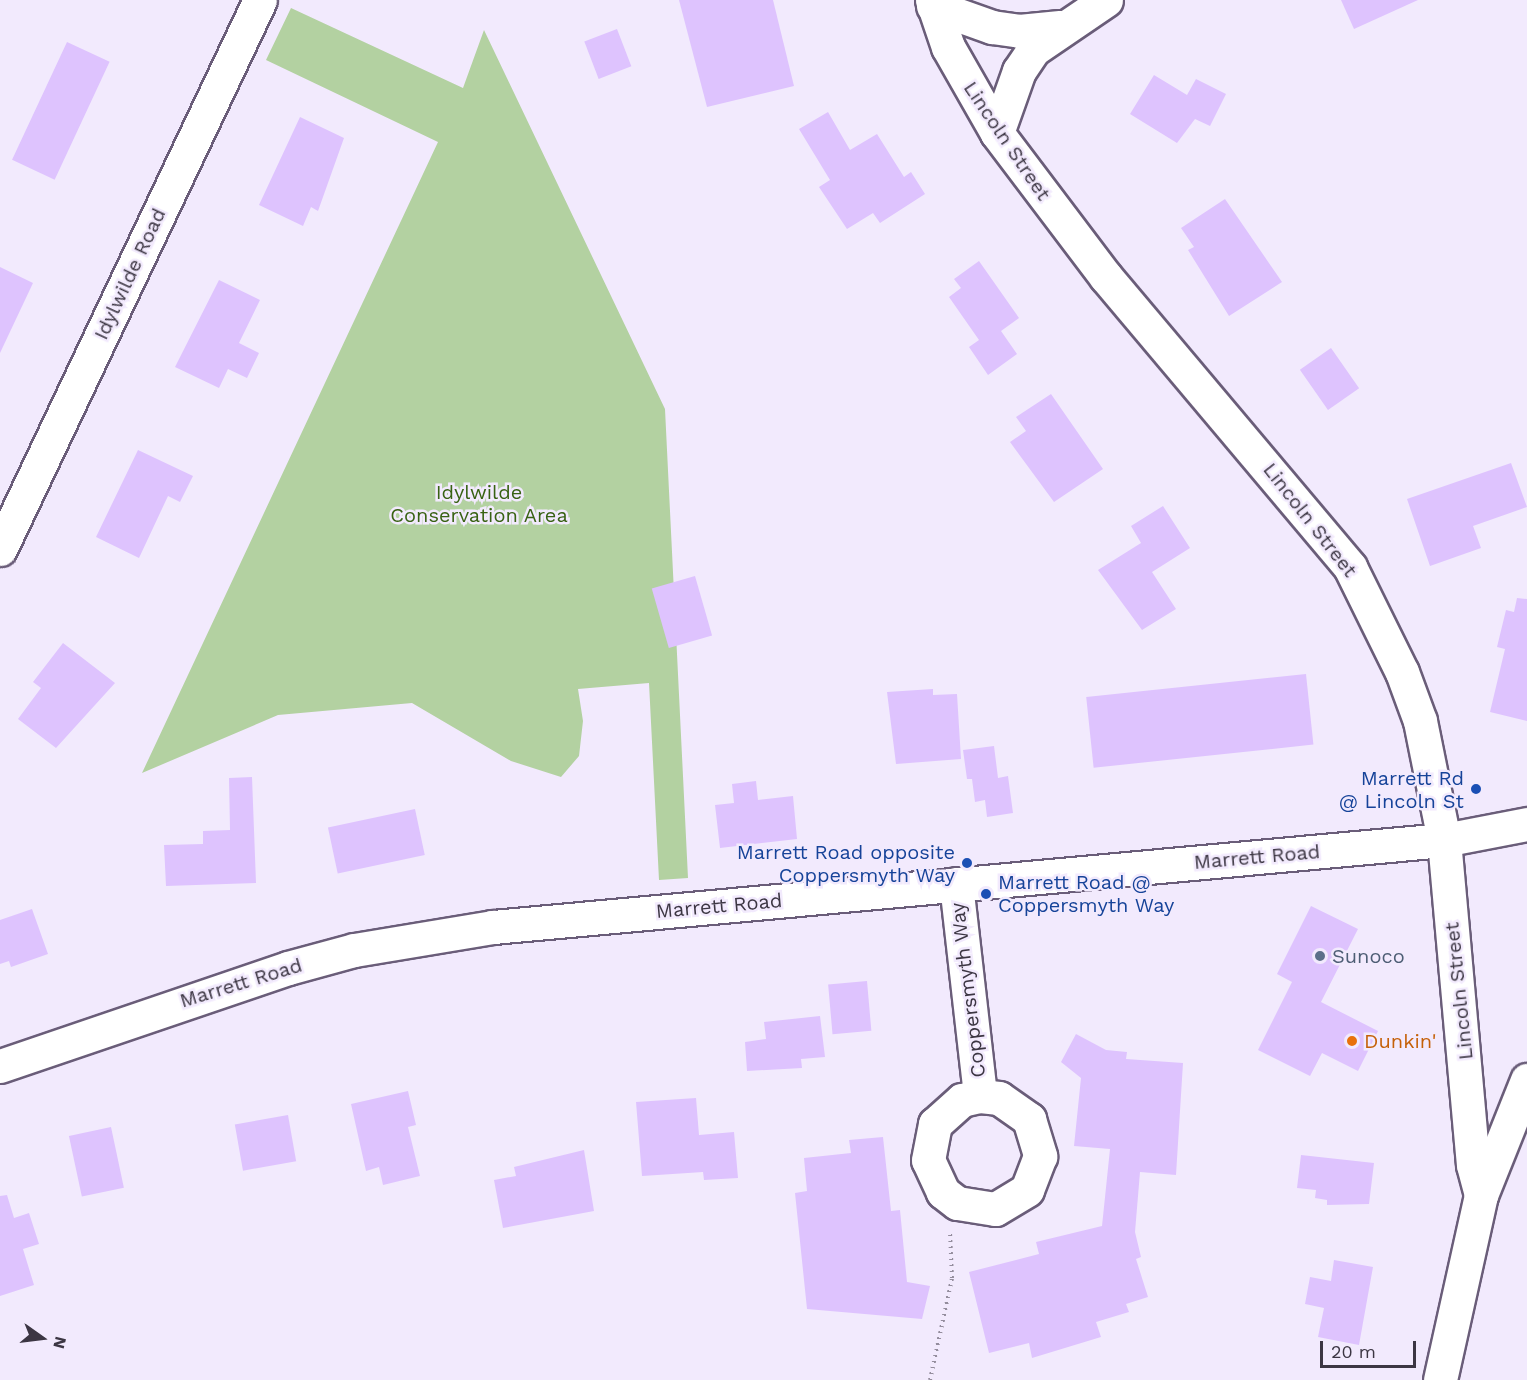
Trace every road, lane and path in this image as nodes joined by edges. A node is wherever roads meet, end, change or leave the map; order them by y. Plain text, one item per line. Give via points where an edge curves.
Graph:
1 (260, 0) edge
2 (1106, 0) edge
3 (932, 3) edge
4 (1060, 27) junction
5 (997, 133) junction
6 (0, 549) edge
7 (1527, 824) edge
8 (1444, 840) junction
9 (956, 884) junction
10 (0, 1066) edge
11 (1527, 1080) edge
12 (980, 1096) junction
13 (1481, 1195) junction
14 (957, 1203) junction
15 (930, 1380) edge
16 (1440, 1380) edge

1 - 6 street, Idylwilde Road
2 - 4 street
3 - 4 street via 992,27 1019,32
3 - 5 street, Lincoln Street via 948,47
4 - 5 street via 1019,71
5 - 8 street, Lincoln Street via 1106,277 1350,567 1382,623 1420,721
7 - 8 street, Marrett Road
8 - 9 street, Marrett Road
8 - 13 street, Lincoln Street via 1473,1165
9 - 10 street, Marrett Road via 493,927 354,950 155,1010
9 - 12 street, Coppersmyth Way
11 - 13 street
12 - 14 street, Coppersmyth Way via 947,1110 928,1141 933,1177
12 - 14 street, Coppersmyth Way via 999,1098 1029,1119 1038,1137 1038,1165 1027,1190 1012,1202 985,1209
13 - 16 street, Lincoln Street
14 - 15 path via 950,1229 952,1278

